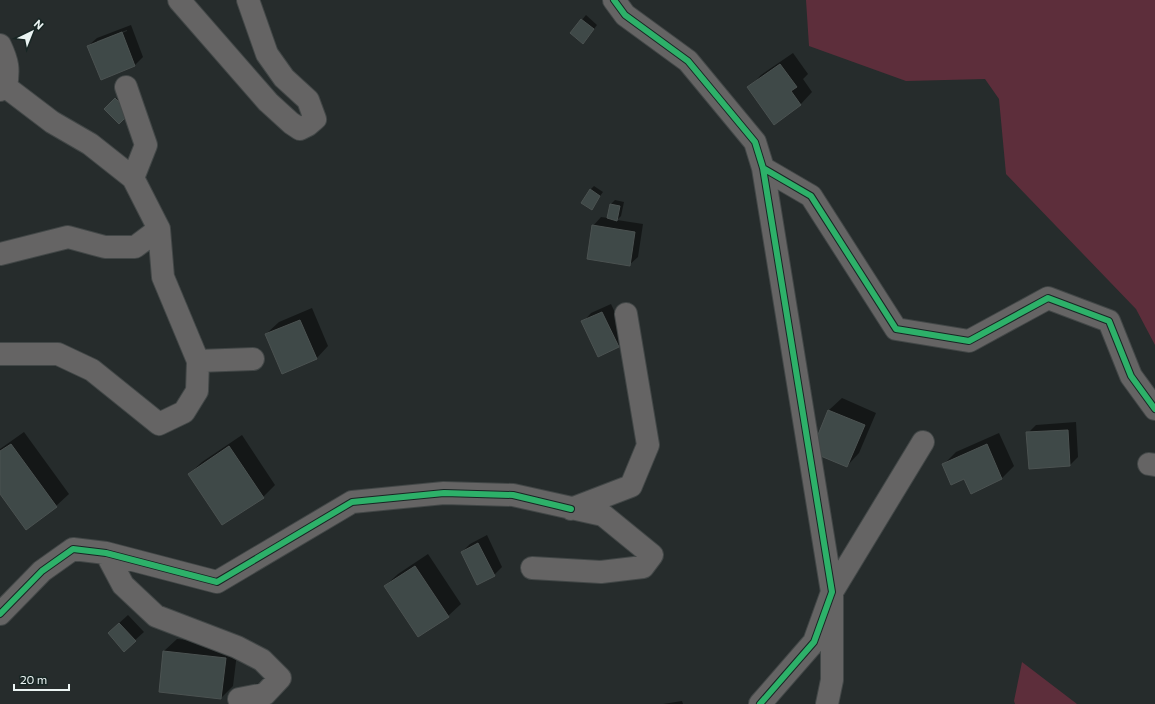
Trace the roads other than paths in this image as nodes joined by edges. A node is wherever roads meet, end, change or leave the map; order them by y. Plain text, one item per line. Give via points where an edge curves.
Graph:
1 (179, 0) edge
2 (248, 0) edge
3 (614, 0) edge
4 (0, 45) edge
5 (126, 87) dead end
6 (3, 89) edge
7 (763, 168) junction
8 (133, 178) junction
9 (159, 229) junction
10 (0, 254) edge
11 (626, 314) dead end
12 (0, 354) edge
13 (253, 359) dead end
14 (198, 361) junction
15 (1155, 409) edge
16 (923, 442) dead end
17 (571, 508) junction
18 (106, 554) junction
19 (532, 568) dead end
20 (832, 592) junction
21 (0, 614) edge
22 (239, 699) dead end
23 (760, 704) edge
24 (827, 704) edge

1 - 2 street via 268,102 291,124 300,128 308,125 315,119 308,100 284,78 267,54
3 - 7 street via 625,15 688,61 755,142
4 - 6 street via 9,72
5 - 8 street via 146,145
6 - 8 street via 90,144
7 - 15 street via 812,196 896,329 969,341 1048,298 1109,321 1131,376
7 - 20 street
8 - 9 street
9 - 10 street via 135,246 105,247 68,237
9 - 14 street via 163,277
11 - 17 street via 648,445 631,486
12 - 14 street via 58,354 92,370 159,424 184,412 197,391
13 - 14 street
16 - 20 street
17 - 18 street via 513,495 444,493 352,502 217,582
17 - 19 street via 603,516 652,555 643,567 601,572
18 - 21 street via 73,549 42,571
18 - 22 street via 123,585 156,616 243,650 262,660 280,678 265,694
20 - 23 street via 814,642
20 - 24 street via 832,680

